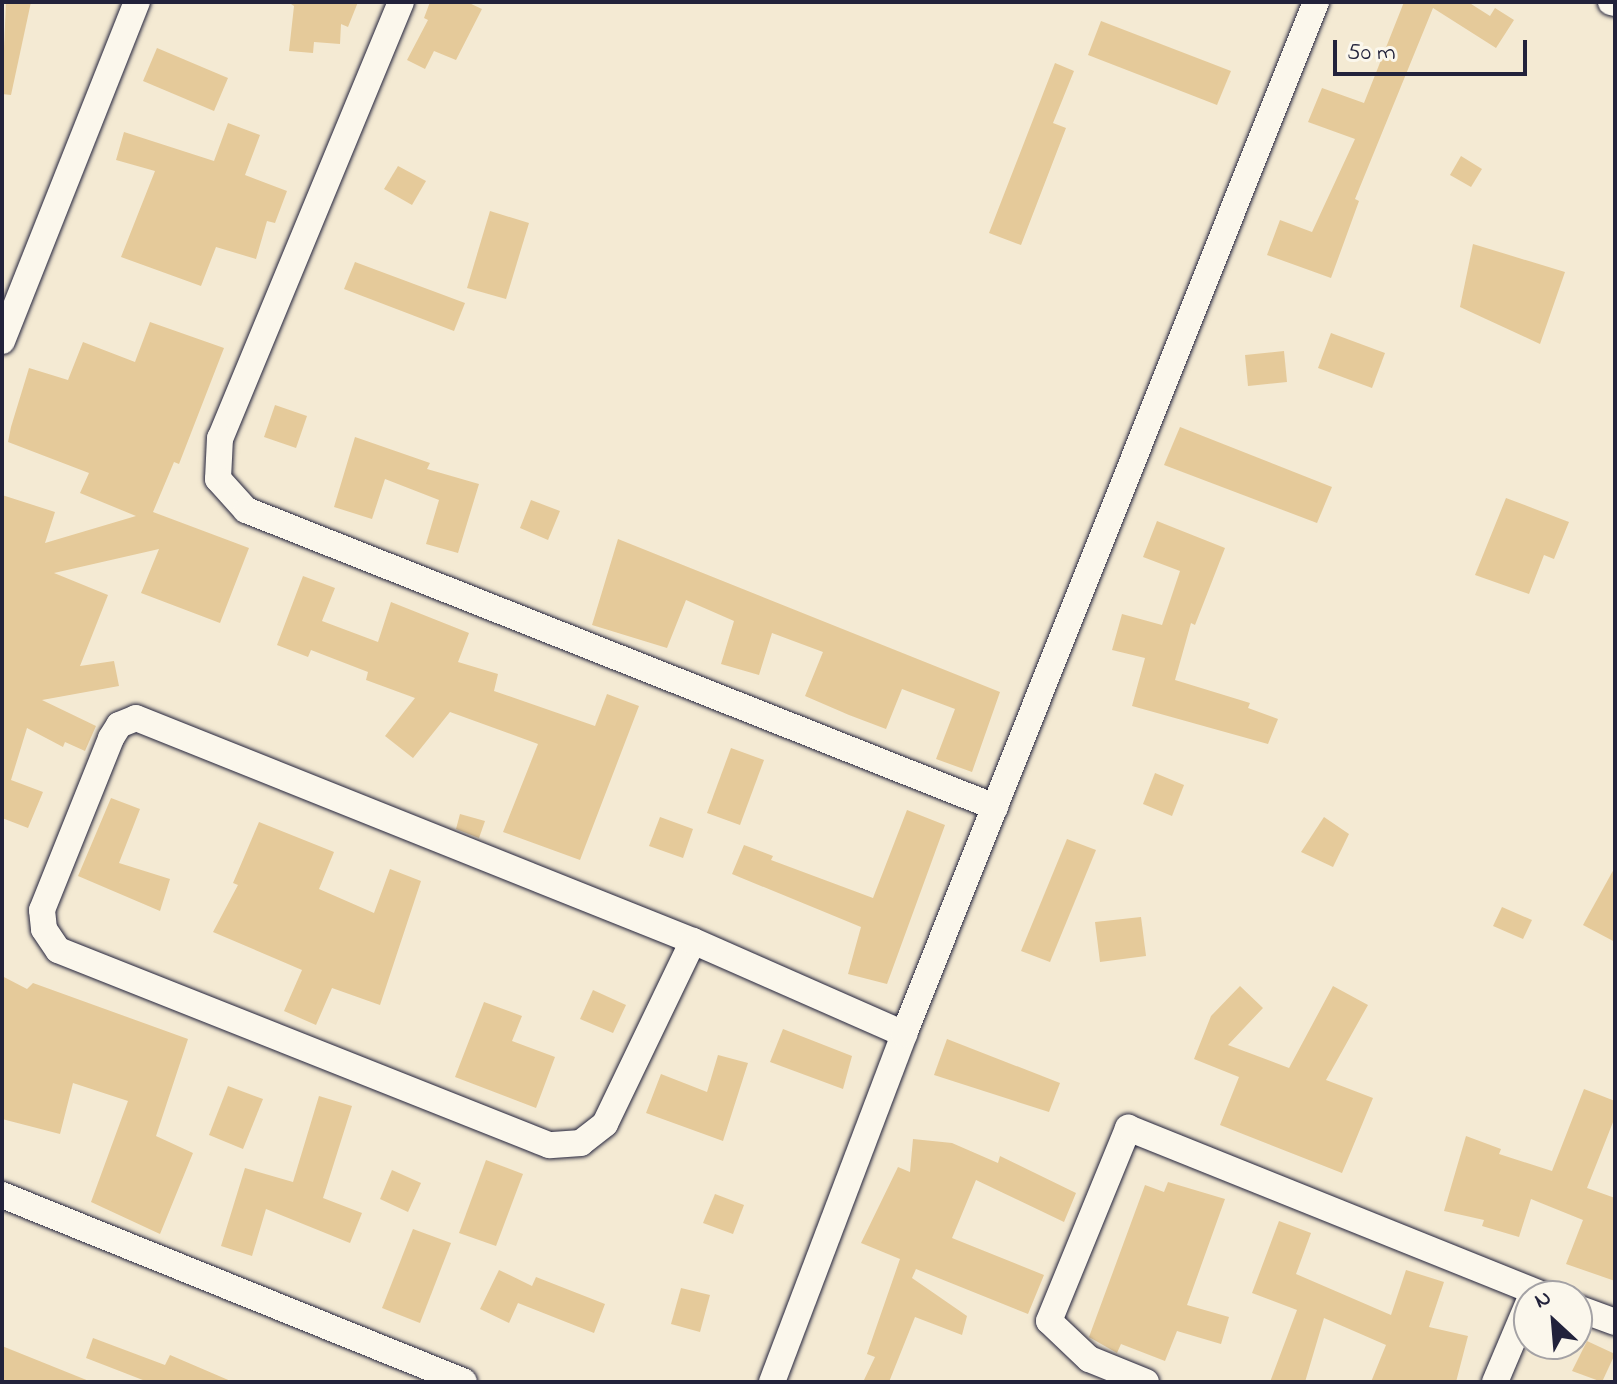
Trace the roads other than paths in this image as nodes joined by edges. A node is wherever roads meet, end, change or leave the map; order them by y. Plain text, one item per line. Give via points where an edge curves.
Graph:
1 (137, 2) edge
2 (401, 2) edge
3 (1316, 2) edge
4 (2, 341) edge
5 (995, 807) junction
6 (693, 941) junction
7 (904, 1034) junction
8 (2, 1195) edge
9 (1513, 1287) edge
10 (1593, 1314) edge
11 (1615, 1322) edge
12 (1513, 1343) edge
13 (464, 1382) edge
14 (772, 1382) edge
15 (1146, 1382) edge
16 (1495, 1382) edge

1 - 4 street
2 - 5 street via 220,438 218,479 246,510 270,521
3 - 5 street
5 - 7 street
6 - 6 street via 136,718 119,725 111,738 42,910 44,929 58,950 549,1145 581,1143 605,1124
6 - 7 street
7 - 14 street
8 - 13 street
9 - 15 street via 1128,1128 1049,1321 1089,1359
10 - 11 street
12 - 16 street

